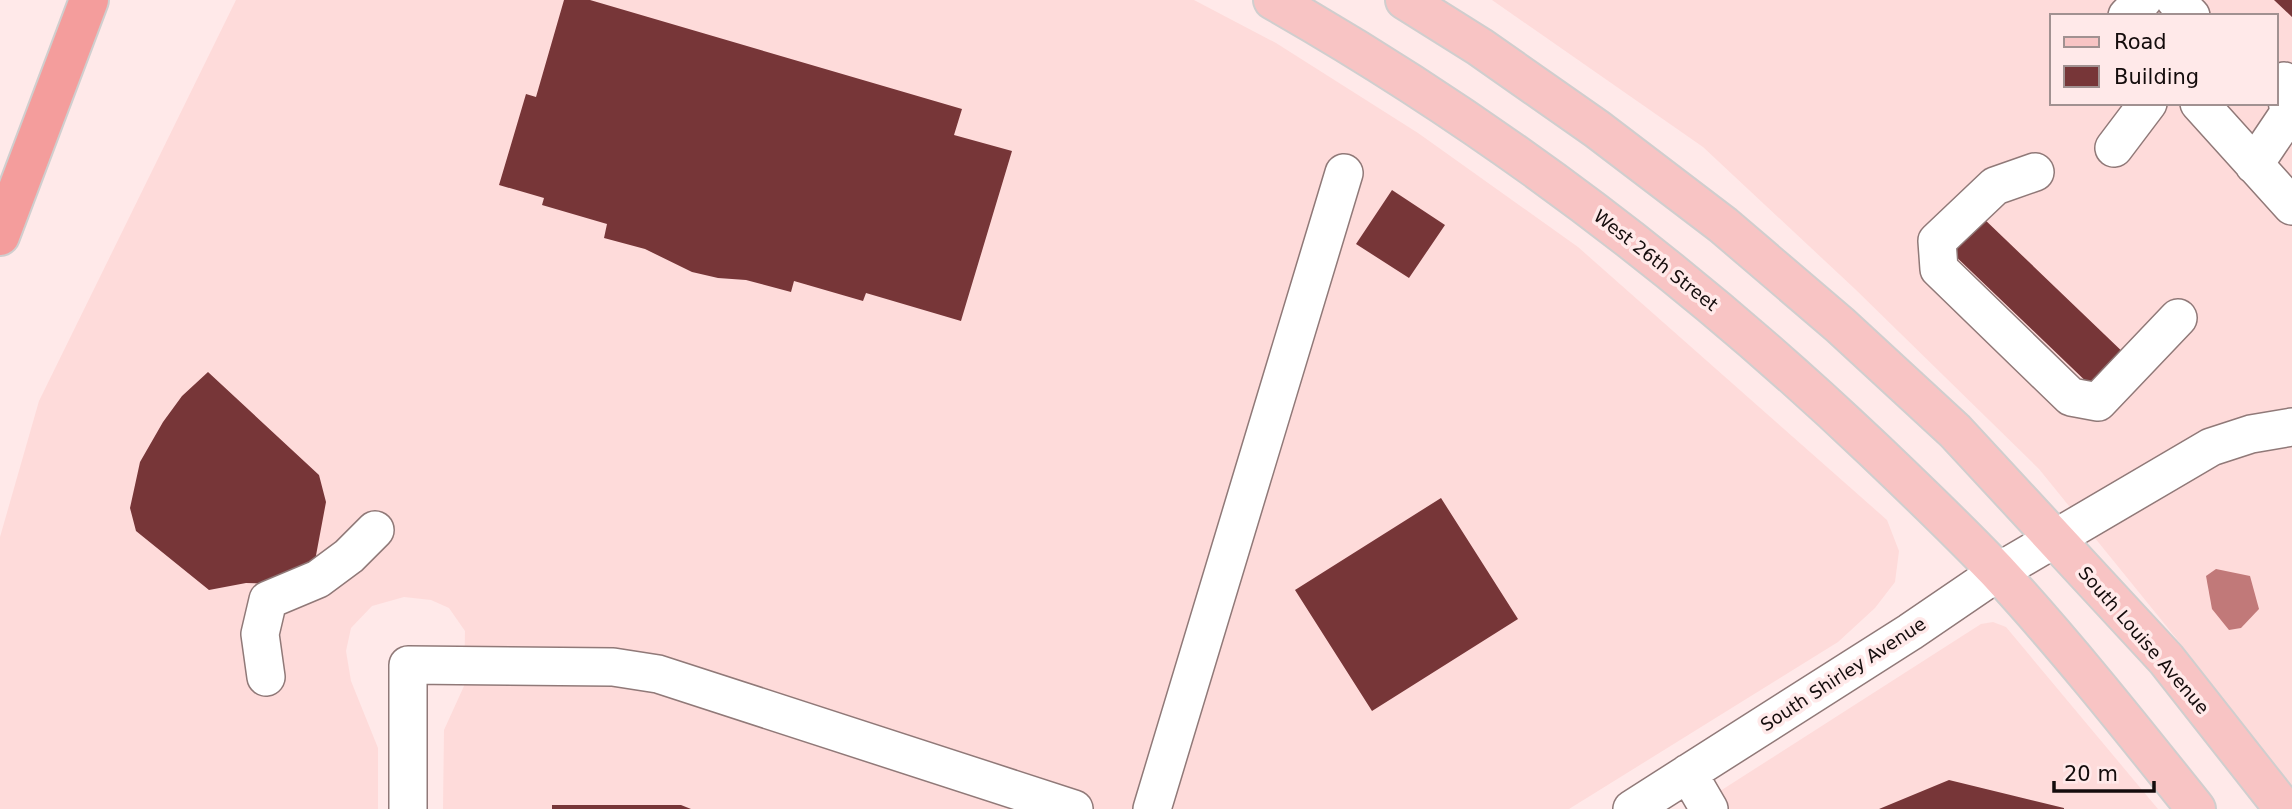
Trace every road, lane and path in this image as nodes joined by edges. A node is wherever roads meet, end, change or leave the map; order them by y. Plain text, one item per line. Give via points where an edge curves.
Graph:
1 (89, 0) edge
2 (1273, 0) edge
3 (1405, 0) edge
4 (2143, 0) edge
5 (2175, 0) edge
6 (2129, 14) edge
7 (2189, 14) edge
8 (2284, 81) dead end
9 (2146, 105) edge
10 (2201, 105) edge
11 (2114, 148) dead end
12 (2254, 165) junction
13 (2035, 172) dead end
14 (1344, 173) dead end
15 (2292, 206) edge
16 (0, 236) edge
17 (2178, 318) dead end
18 (2292, 427) edge
19 (375, 530) dead end
20 (2054, 538) junction
21 (1998, 572) junction
22 (266, 677) dead end
23 (1688, 773) junction
24 (408, 809) edge
25 (1074, 809) edge
26 (1153, 809) edge
27 (1632, 809) edge
28 (1709, 809) edge
29 (2196, 809) edge
30 (2284, 809) edge

1 - 16 highway
2 - 21 main road, West 26th Street via 1443,104 1680,277 1795,375
3 - 20 main road via 1597,128 1723,225 1955,431
4 - 6 street
5 - 7 street
8 - 12 street via 2289,113
9 - 11 street
10 - 12 street
12 - 15 street
13 - 17 street via 1995,186 1937,242 1939,269 2071,397 2098,402
14 - 26 street
18 - 20 street, South Shirley Avenue via 2211,447
19 - 22 street via 318,579 268,600 260,634
20 - 21 street, South Shirley Avenue
20 - 30 main road, South Louise Avenue via 2166,659
21 - 23 street, South Shirley Avenue
21 - 29 main road
23 - 27 street, South Shirley Avenue
23 - 28 street
24 - 25 street via 408,665 613,667 658,674

